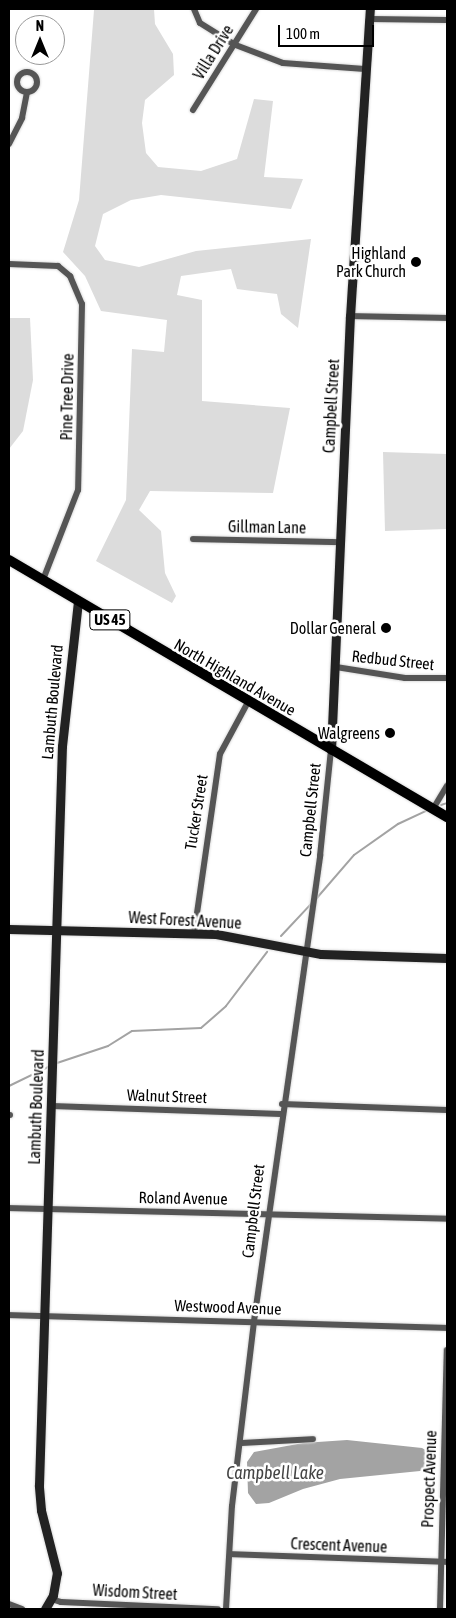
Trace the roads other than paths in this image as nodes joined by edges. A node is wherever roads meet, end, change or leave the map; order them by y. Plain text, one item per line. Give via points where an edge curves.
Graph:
1 (194, 9) edge
2 (256, 9) edge
3 (370, 9) edge
4 (370, 18) junction
5 (447, 20) edge
6 (233, 44) junction
7 (365, 69) junction
8 (27, 93) dead end
9 (193, 110) dead end
10 (9, 144) edge
11 (9, 264) edge
12 (350, 316) junction
13 (447, 318) edge
14 (193, 539) dead end
15 (340, 542) junction
16 (9, 560) edge
17 (43, 580) junction
18 (78, 601) junction
19 (336, 667) junction
20 (447, 678) edge
21 (248, 702) junction
22 (331, 750) junction
23 (447, 786) edge
24 (431, 807) junction
25 (447, 817) edge
26 (9, 929) edge
27 (58, 930) junction
28 (194, 934) junction
29 (305, 952) junction
30 (447, 958) edge
31 (282, 1104) junction
32 (52, 1106) junction
33 (447, 1110) edge
34 (281, 1114) junction
35 (9, 1208) edge
36 (47, 1209) junction
37 (268, 1213) junction
38 (447, 1219) edge
39 (9, 1315) edge
40 (43, 1316) junction
41 (254, 1321) junction
42 (447, 1328) edge
43 (447, 1350) edge
44 (314, 1439) dead end
45 (240, 1443) junction
46 (230, 1554) junction
47 (444, 1562) edge
48 (51, 1599) junction
49 (9, 1604) edge
50 (22, 1609) edge
51 (45, 1609) edge
52 (218, 1609) edge
53 (226, 1609) edge
54 (440, 1609) edge

1 - 6 street via 200,22
2 - 6 street, Villa Drive
3 - 4 main road, Campbell Street
4 - 5 street
4 - 7 main road, Campbell Street
6 - 7 street via 283,63
6 - 9 street, Villa Drive
7 - 12 main road, Campbell Street
8 - 10 street via 22,118
11 - 17 street, Pine Tree Drive via 58,266 70,276 82,304 78,490
12 - 13 street
12 - 15 main road, Campbell Street
14 - 15 street, Gillman Lane
15 - 19 main road, Campbell Street
16 - 17 main road, North Highland Avenue / US 45
17 - 18 main road, North Highland Avenue / US 45
18 - 21 main road, North Highland Avenue / US 45
18 - 27 main road, Lambuth Boulevard via 64,710
19 - 20 street, Redbud Street via 405,678
19 - 22 main road, Campbell Street
21 - 22 main road, North Highland Avenue / US 45
21 - 28 street, Tucker Street via 220,754
22 - 24 main road, North Highland Avenue / US 45
22 - 29 street, Campbell Street
23 - 24 street
24 - 25 main road, North Highland Avenue / US 45
26 - 27 main road, West Forest Avenue
27 - 28 main road, West Forest Avenue
27 - 32 main road, Lambuth Boulevard
28 - 29 main road, West Forest Avenue via 234,936
29 - 30 main road, West Forest Avenue
29 - 31 street, Campbell Street
31 - 33 street
31 - 34 street, Campbell Street
32 - 34 street, Walnut Street
32 - 36 main road, Lambuth Boulevard
34 - 37 street, Campbell Street
35 - 36 street, Roland Avenue
36 - 37 street, Roland Avenue
36 - 40 main road, Lambuth Boulevard
37 - 38 street, Roland Avenue
37 - 41 street, Campbell Street
39 - 40 street, Westwood Avenue
40 - 41 street, Westwood Avenue
40 - 48 main road, Lambuth Boulevard via 39,1485 41,1510 57,1573
41 - 42 street, Westwood Avenue
41 - 45 street, Campbell Street
43 - 47 street, Prospect Avenue
44 - 45 street
45 - 46 street, Campbell Street
46 - 47 street, Crescent Avenue
46 - 53 street, Campbell Street
47 - 54 street, Prospect Avenue
48 - 51 main road, Lambuth Boulevard
48 - 52 street, Wisdom Street
49 - 50 street

